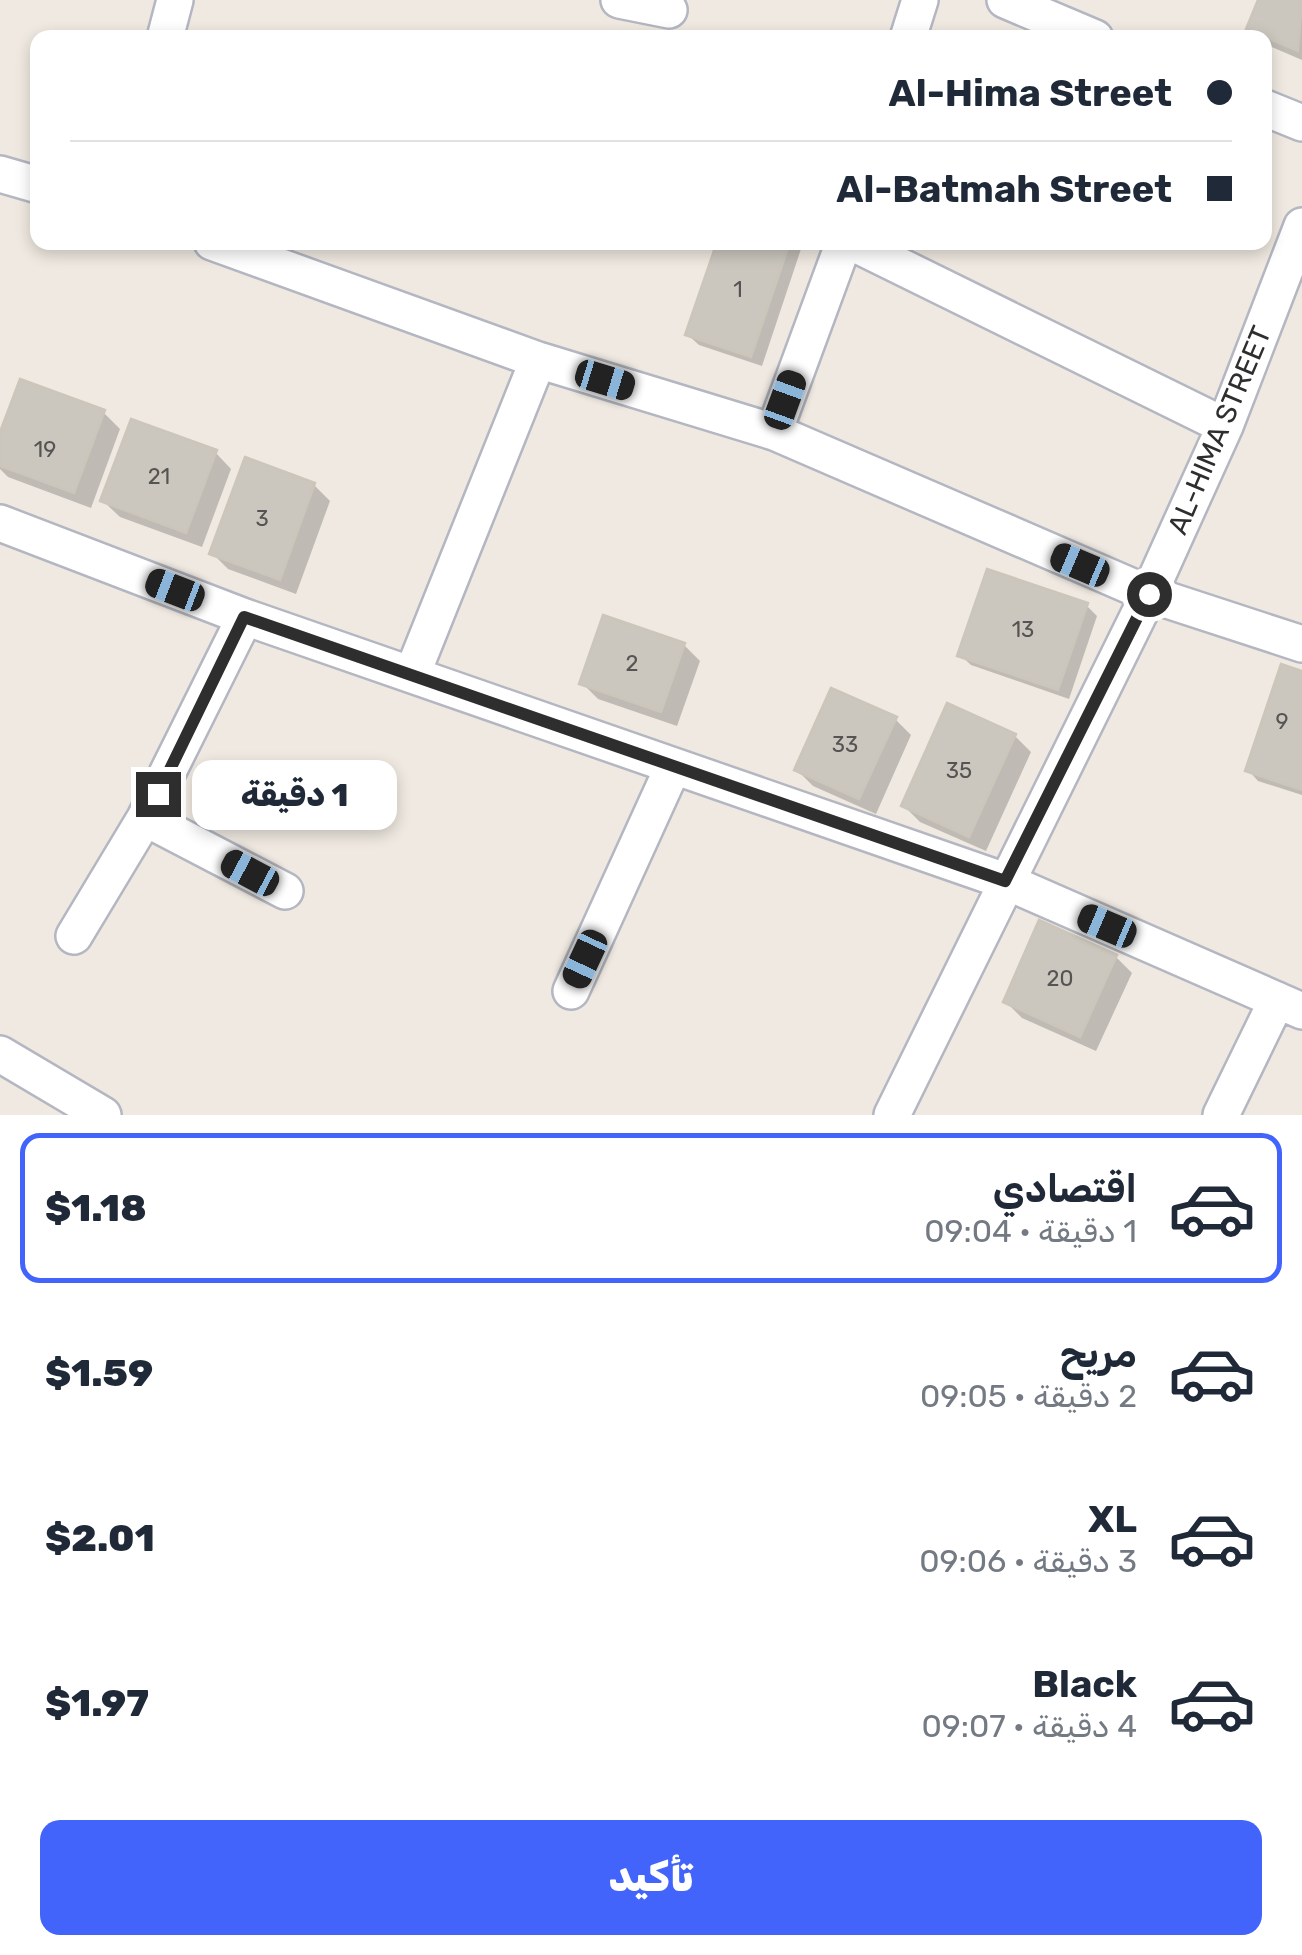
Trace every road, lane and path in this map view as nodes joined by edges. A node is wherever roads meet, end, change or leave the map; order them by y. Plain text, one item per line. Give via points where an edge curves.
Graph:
1 (175, 0) edge
2 (619, 0) edge
3 (920, 0) edge
4 (1005, 0) edge
5 (671, 16) edge
6 (167, 30) edge
7 (911, 30) edge
8 (1076, 30) edge
9 (1272, 111) edge
10 (1302, 123) edge
11 (0, 174) edge
12 (30, 183) edge
13 (1302, 226) edge
14 (234, 250) edge
15 (844, 250) edge
16 (863, 250) edge
17 (538, 360) junction
18 (1225, 426) junction
19 (774, 432) junction
20 (0, 523) edge
21 (1149, 594) junction
22 (244, 617) junction
23 (1302, 644) edge
24 (413, 672) junction
25 (672, 767) junction
26 (145, 818) junction
27 (1005, 881) junction
28 (285, 891) dead end
29 (74, 936) dead end
30 (571, 990) dead end
31 (1290, 1005) edge
32 (0, 1054) edge
33 (104, 1115) edge
34 (892, 1115) edge
35 (1222, 1115) edge

1 - 6 street
2 - 5 street
3 - 7 street
4 - 8 street
9 - 10 street
11 - 12 street
13 - 18 street, AL-HIMA STREET
14 - 17 street
15 - 19 street
16 - 18 street
17 - 19 street
17 - 24 street
18 - 21 street, AL-HIMA STREET
19 - 21 street
20 - 22 street
21 - 23 street
21 - 27 street, AL-HIMA STREET
22 - 24 street
22 - 26 street
24 - 25 street
25 - 27 street
25 - 30 street
26 - 28 street
26 - 29 street
27 - 31 street
27 - 34 street, AL-HIMA STREET
31 - 35 street
32 - 33 street

